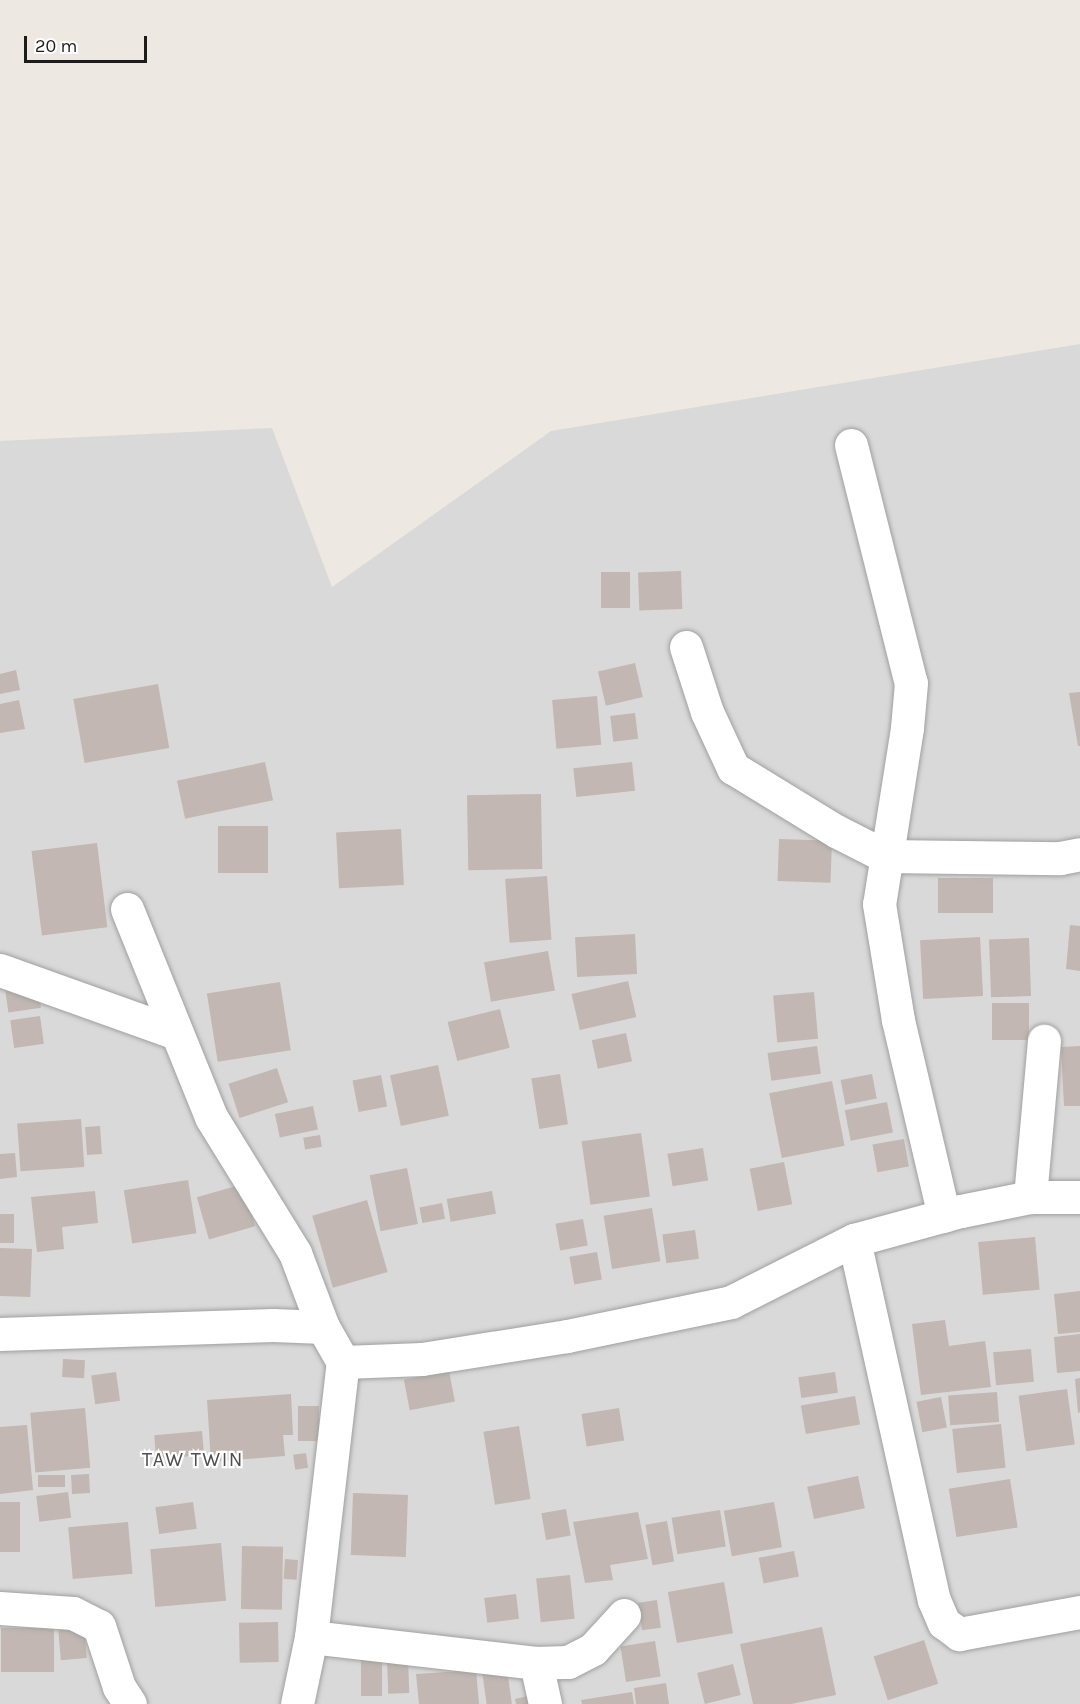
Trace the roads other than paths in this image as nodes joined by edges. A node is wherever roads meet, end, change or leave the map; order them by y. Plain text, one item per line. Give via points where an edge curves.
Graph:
1 (851, 445) dead end
2 (686, 647) dead end
3 (1080, 854) edge
4 (885, 856) junction
5 (128, 909) dead end
6 (0, 970) edge
7 (176, 1033) junction
8 (1044, 1041) dead end
9 (1030, 1197) junction
10 (1080, 1197) edge
11 (944, 1216) junction
12 (854, 1240) junction
13 (323, 1327) junction
14 (0, 1334) edge
15 (343, 1362) junction
16 (0, 1608) edge
17 (1080, 1612) edge
18 (624, 1615) dead end
19 (311, 1637) junction
20 (536, 1663) junction
21 (129, 1704) edge
22 (297, 1704) edge
23 (545, 1704) edge

1 - 4 street via 911,682
2 - 4 street via 707,712 734,768 836,831
3 - 4 street via 1060,858
4 - 11 street via 879,904 897,1020
5 - 7 street
6 - 7 street
7 - 13 street via 211,1117 295,1253
8 - 9 street
9 - 10 street
9 - 11 street
11 - 12 street
12 - 15 street via 731,1302 567,1336 422,1359
12 - 17 street via 934,1600 944,1623 959,1634
13 - 14 street via 273,1324
13 - 15 street
15 - 19 street
16 - 21 street via 73,1613 99,1626
18 - 20 street via 593,1649 567,1662
19 - 20 street
19 - 22 street
20 - 23 street

